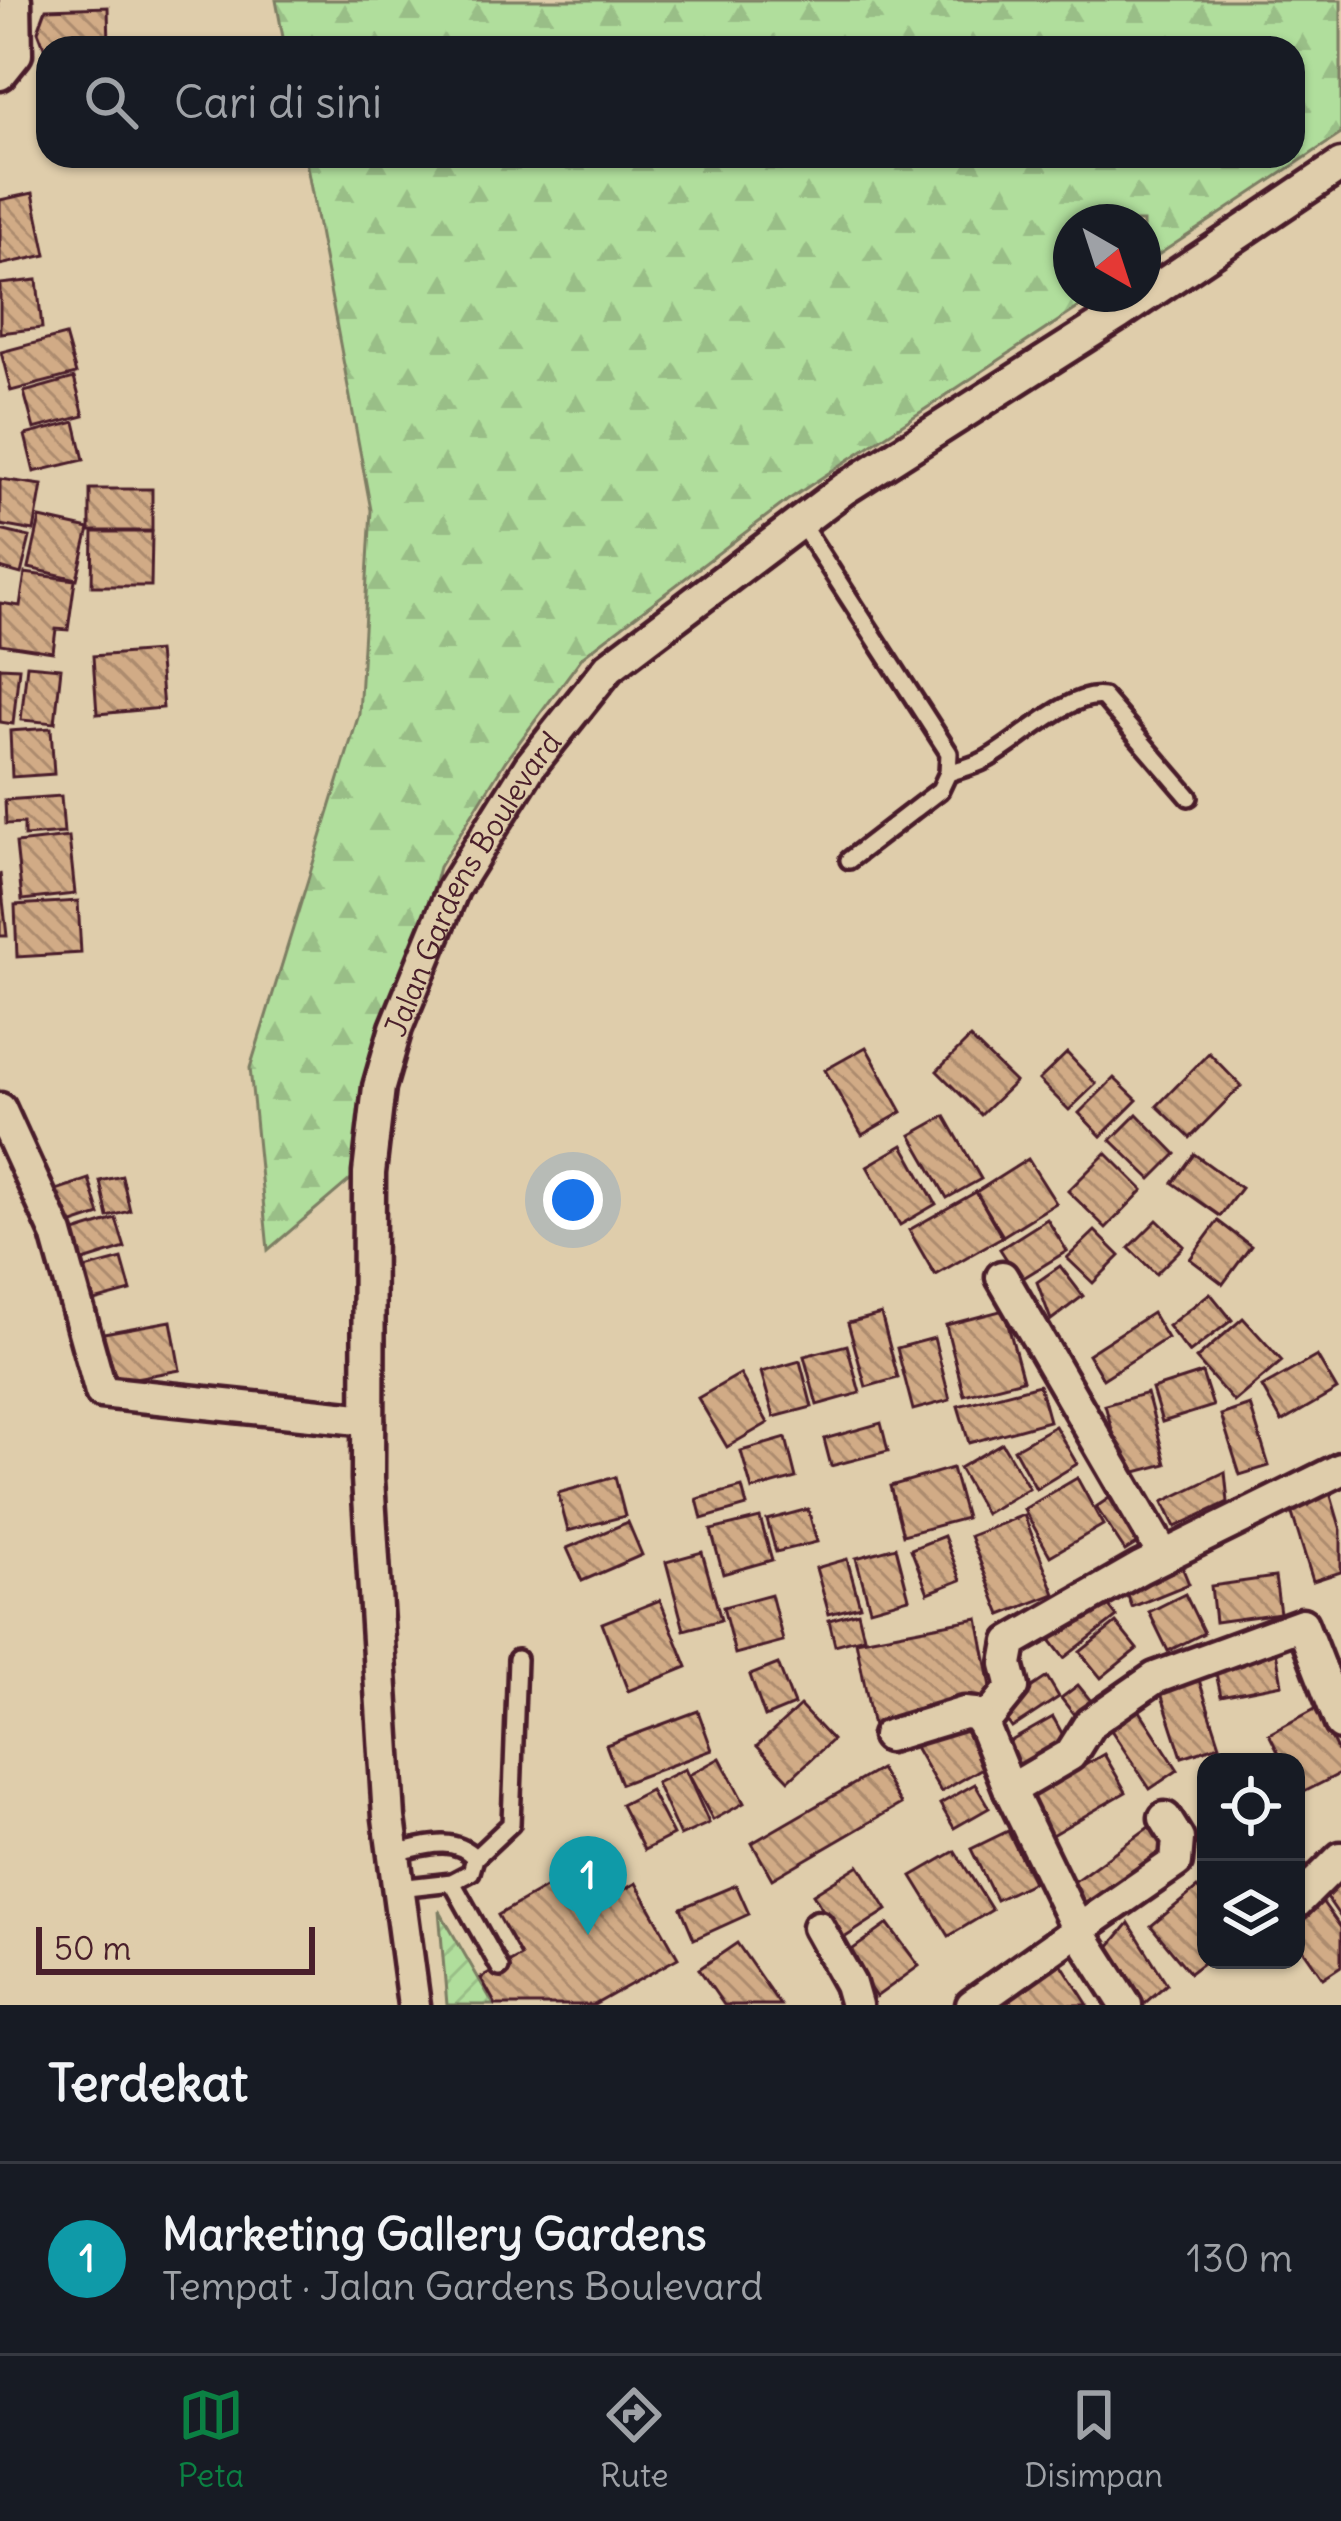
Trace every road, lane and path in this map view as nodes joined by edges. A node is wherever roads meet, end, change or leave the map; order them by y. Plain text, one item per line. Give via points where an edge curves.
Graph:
1 (15, 0) edge
2 (0, 74) edge
3 (1341, 165) edge
4 (800, 522) junction
5 (948, 773) junction
6 (1189, 797) dead end
7 (849, 860) dead end
8 (0, 1109) edge
9 (1002, 1277) dead end
10 (368, 1420) junction
11 (1341, 1468) edge
12 (1164, 1556) junction
13 (517, 1659) dead end
14 (983, 1724) junction
15 (1341, 1724) edge
16 (888, 1736) dead end
17 (1010, 1790) junction
18 (1165, 1817) dead end
19 (394, 1853) junction
20 (476, 1858) junction
21 (1341, 1858) edge
22 (452, 1882) junction
23 (399, 1888) junction
24 (1305, 1894) edge
25 (818, 1927) dead end
26 (1078, 1930) junction
27 (500, 1968) dead end
28 (414, 2005) edge
29 (856, 2005) edge
30 (972, 2005) edge
31 (1126, 2005) edge

1 - 2 street via 16,54
3 - 4 street, Jalan Gardens Boulevard
4 - 5 lane via 949,753
4 - 10 street, Jalan Gardens Boulevard via 609,667 530,766 453,889 380,1087 369,1173
5 - 6 lane via 983,762 1092,695 1103,697
5 - 7 lane via 940,790
8 - 10 street via 57,1234 98,1390
9 - 12 street
10 - 19 street, Jalan Gardens Boulevard
11 - 12 street
12 - 14 street via 1011,1642 1013,1687
13 - 20 lane via 511,1824
14 - 16 street via 964,1712
14 - 17 street
15 - 17 street via 1302,1624 1155,1678 1090,1724 1070,1755
17 - 26 street
18 - 26 street via 1178,1839 1176,1862
19 - 20 lane via 441,1843
19 - 23 street, Jalan Gardens Boulevard
20 - 22 lane via 471,1872
21 - 24 street
22 - 23 lane
22 - 27 lane
23 - 28 street, Jalan Gardens Boulevard
25 - 29 street
26 - 30 street
26 - 31 street

